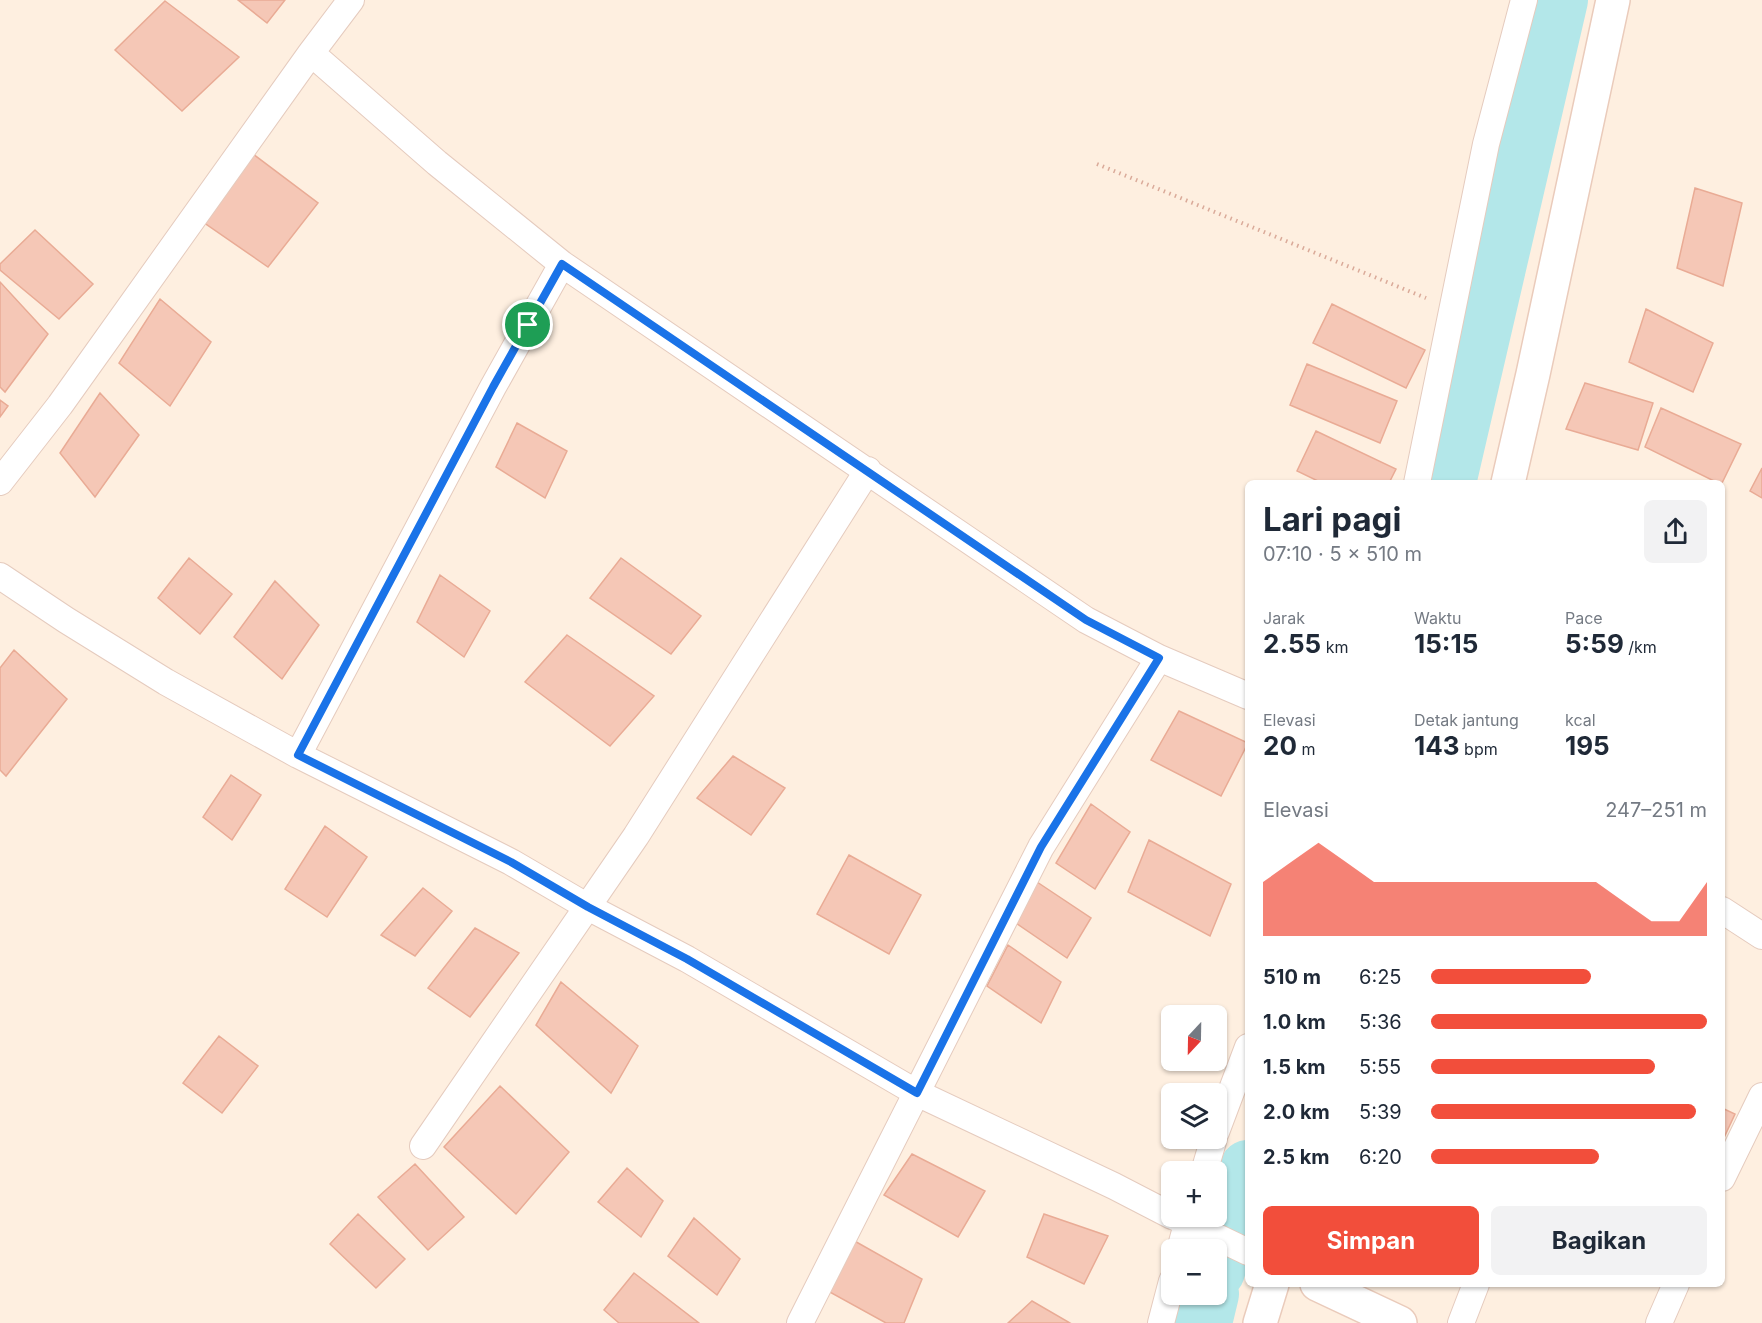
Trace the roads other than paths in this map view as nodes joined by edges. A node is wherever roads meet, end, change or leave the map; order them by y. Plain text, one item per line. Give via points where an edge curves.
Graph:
1 (351, 0) edge
2 (1524, 0) edge
3 (1613, 0) edge
4 (311, 53) junction
5 (562, 264) junction
6 (868, 470) junction
7 (1418, 480) edge
8 (1509, 480) edge
9 (0, 482) edge
10 (0, 576) edge
11 (1159, 658) junction
12 (1245, 695) edge
13 (298, 755) junction
14 (588, 907) junction
15 (1725, 912) edge
16 (1762, 936) edge
17 (1245, 1055) edge
18 (917, 1093) junction
19 (1762, 1096) edge
20 (1227, 1103) edge
21 (423, 1146) dead end
22 (1725, 1172) edge
23 (1161, 1209) edge
24 (1197, 1227) edge
25 (1245, 1251) edge
26 (1271, 1287) edge
27 (1323, 1287) edge
28 (1475, 1287) edge
29 (1675, 1287) edge
30 (1166, 1305) edge
31 (800, 1323) edge
32 (1161, 1323) edge
33 (1260, 1323) edge
34 (1400, 1323) edge
35 (1461, 1323) edge
36 (1659, 1323) edge

1 - 4 street
2 - 7 street via 1486,144
3 - 8 street
4 - 5 street via 437,163
4 - 9 street via 60,405
5 - 6 street
5 - 13 street
6 - 11 street via 1086,620
6 - 14 street
10 - 13 street via 166,682
11 - 12 street
11 - 18 street via 1041,847
13 - 14 street via 511,862
14 - 18 street via 687,959
14 - 21 street
15 - 16 street
17 - 20 street
18 - 23 street
18 - 31 street
19 - 22 street
24 - 25 street
26 - 33 street
27 - 34 street
28 - 35 street
29 - 36 street
30 - 32 street

